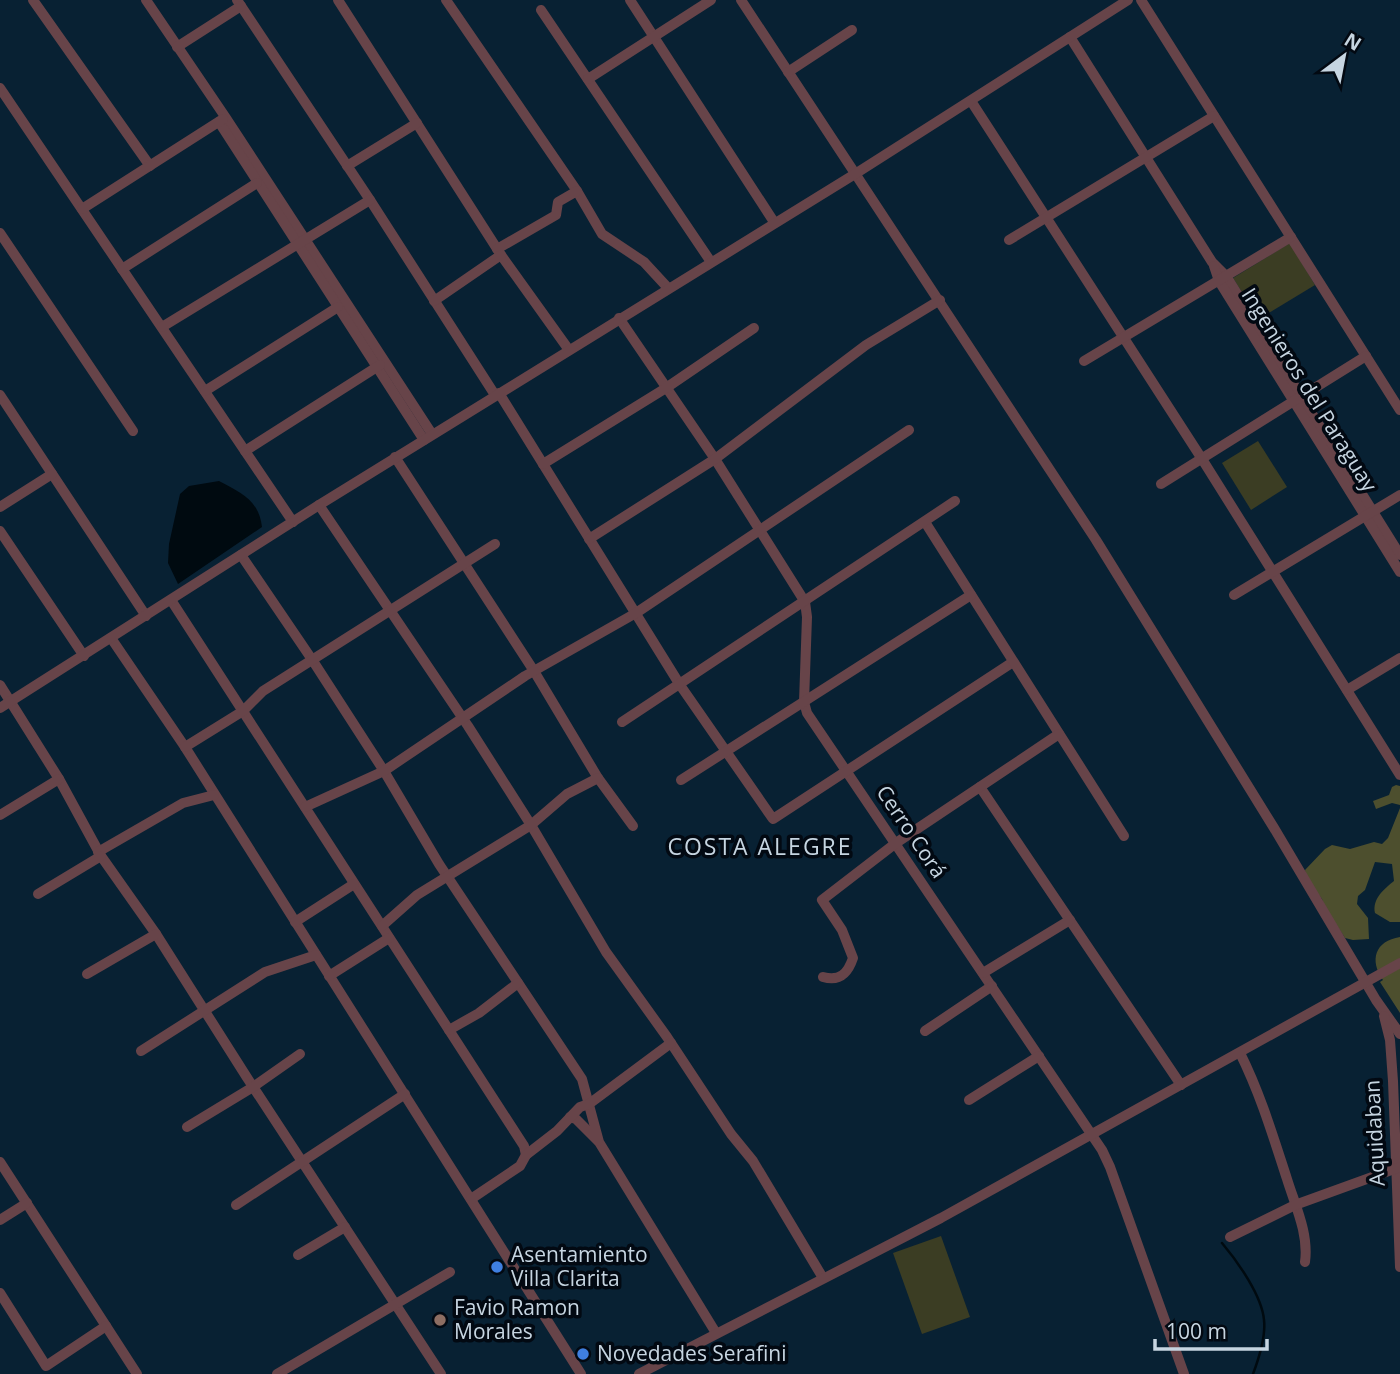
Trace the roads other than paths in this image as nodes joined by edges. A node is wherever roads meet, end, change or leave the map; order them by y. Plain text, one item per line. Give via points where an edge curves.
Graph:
1 (33, 0) edge
2 (146, 0) edge
3 (338, 0) edge
4 (446, 0) edge
5 (630, 0) edge
6 (711, 0) edge
7 (741, 0) edge
8 (1128, 0) edge
9 (1141, 0) edge
10 (239, 3) edge
11 (541, 9) dead end
12 (852, 30) dead end
13 (654, 37) junction
14 (1070, 37) junction
15 (177, 47) junction
16 (788, 72) junction
17 (588, 79) junction
18 (0, 88) edge
19 (971, 101) junction
20 (1214, 116) junction
21 (223, 120) junction
22 (417, 123) junction
23 (1146, 157) junction
24 (150, 166) junction
25 (347, 166) junction
26 (855, 174) junction
27 (257, 183) junction
28 (577, 191) junction
29 (370, 200) junction
30 (82, 209) junction
31 (1046, 217) junction
32 (774, 222) junction
33 (0, 233) edge
34 (1291, 237) junction
35 (1009, 240) dead end
36 (301, 242) junction
37 (499, 252) junction
38 (711, 262) junction
39 (122, 269) junction
40 (1222, 278) junction
41 (668, 288) junction
42 (940, 300) junction
43 (434, 301) junction
44 (338, 307) junction
45 (619, 318) junction
46 (162, 327) junction
47 (754, 328) dead end
48 (1124, 338) junction
49 (569, 350) junction
50 (1366, 356) junction
51 (1084, 361) dead end
52 (381, 365) junction
53 (666, 388) junction
54 (205, 391) junction
55 (497, 394) junction
56 (0, 395) edge
57 (1298, 399) junction
58 (1400, 410) edge
59 (909, 430) dead end
60 (133, 431) dead end
61 (428, 437) junction
62 (245, 451) junction
63 (395, 457) junction
64 (715, 459) junction
65 (1202, 459) junction
66 (543, 464) junction
67 (52, 474) junction
68 (1161, 484) dead end
69 (1400, 495) edge
70 (956, 501) dead end
71 (319, 505) junction
72 (0, 507) edge
73 (1369, 514) junction
74 (293, 522) junction
75 (925, 522) junction
76 (760, 529) junction
77 (0, 531) edge
78 (589, 539) junction
79 (495, 544) dead end
80 (241, 555) junction
81 (1400, 555) edge
82 (464, 564) junction
83 (1272, 572) junction
84 (1400, 572) edge
85 (971, 595) junction
86 (1234, 595) dead end
87 (171, 600) junction
88 (805, 601) junction
89 (390, 611) junction
90 (636, 613) junction
91 (146, 616) junction
92 (111, 638) junction
93 (84, 656) junction
94 (1400, 658) edge
95 (313, 661) junction
96 (1013, 662) junction
97 (534, 671) junction
98 (0, 685) edge
99 (680, 685) junction
100 (1347, 690) junction
101 (11, 702) junction
102 (804, 702) junction
103 (0, 708) edge
104 (243, 711) junction
105 (462, 718) junction
106 (622, 722) dead end
107 (1059, 734) junction
108 (185, 747) junction
109 (727, 750) junction
110 (384, 771) junction
111 (847, 772) junction
112 (1400, 775) edge
113 (598, 778) junction
114 (60, 779) junction
115 (681, 780) dead end
116 (980, 787) junction
117 (214, 795) junction
118 (305, 807) junction
119 (0, 815) edge
120 (531, 825) junction
121 (633, 826) dead end
122 (1124, 836) dead end
123 (896, 843) junction
124 (99, 854) junction
125 (447, 877) junction
126 (354, 884) junction
127 (38, 894) dead end
128 (1070, 920) junction
129 (295, 922) junction
130 (382, 926) junction
131 (156, 934) junction
132 (389, 938) junction
133 (316, 955) junction
134 (1400, 963) edge
135 (983, 973) junction
136 (88, 974) dead end
137 (329, 976) junction
138 (823, 977) dead end
139 (517, 983) junction
140 (1365, 983) junction
141 (992, 986) junction
142 (1376, 1000) junction
143 (205, 1011) junction
144 (449, 1030) junction
145 (925, 1031) dead end
146 (1400, 1034) edge
147 (671, 1043) junction
148 (141, 1051) dead end
149 (1240, 1053) junction
150 (300, 1054) dead end
151 (1040, 1056) junction
152 (1181, 1085) junction
153 (253, 1087) junction
154 (405, 1094) junction
155 (970, 1100) dead end
156 (589, 1104) junction
157 (570, 1117) junction
158 (187, 1127) dead end
159 (1092, 1134) junction
160 (599, 1142) junction
161 (526, 1155) junction
162 (0, 1162) edge
163 (303, 1163) junction
164 (1398, 1167) edge
165 (471, 1199) junction
166 (27, 1203) junction
167 (236, 1205) dead end
168 (1295, 1205) junction
169 (0, 1220) edge
170 (345, 1227) junction
171 (1230, 1237) dead end
172 (298, 1255) dead end
173 (1305, 1262) dead end
174 (1400, 1267) edge
175 (450, 1272) dead end
176 (823, 1278) junction
177 (0, 1293) edge
178 (396, 1305) junction
179 (106, 1326) junction
180 (716, 1333) junction
181 (137, 1374) edge
182 (277, 1374) edge
183 (441, 1374) edge
184 (581, 1374) edge
185 (639, 1374) edge
186 (1184, 1374) edge

1 - 24 street
2 - 15 street
3 - 22 street
4 - 28 street
5 - 13 street
6 - 13 street
7 - 16 street
8 - 14 street
9 - 20 street
10 - 15 street
10 - 25 street
11 - 17 street
12 - 16 street
13 - 17 street
13 - 32 street
14 - 19 street
14 - 23 street, Ingenieros del Paraguay
15 - 21 street
16 - 26 street
17 - 38 street
18 - 30 street
19 - 26 street
19 - 31 street
20 - 23 street
20 - 34 street
21 - 24 street
21 - 27 street
21 - 36 street
22 - 25 street
22 - 37 street
23 - 31 street
23 - 40 street, Ingenieros del Paraguay
24 - 30 street
25 - 29 street
26 - 32 street
26 - 42 street
27 - 36 street
27 - 39 street
28 - 37 street via 558,202 556,215
28 - 41 street via 602,234 644,262
29 - 36 street
29 - 43 street
30 - 39 street
31 - 35 street
31 - 48 street
32 - 38 street
33 - 60 street
34 - 40 street
34 - 50 street
36 - 44 street
36 - 46 street
36 - 52 street
37 - 43 street
37 - 49 street
38 - 41 street
39 - 46 street
40 - 48 street
40 - 57 street, Ingenieros del Paraguay
41 - 45 street
42 - 64 street via 866,345
42 - 140 street via 1096,540
43 - 55 street
44 - 52 street
44 - 54 street
45 - 49 street
45 - 53 street
46 - 54 street
47 - 53 street
48 - 51 street
48 - 65 street
49 - 55 street
50 - 57 street
50 - 58 street
52 - 61 street
52 - 62 street
53 - 64 street
53 - 66 street
54 - 62 street
55 - 61 street
55 - 66 street
56 - 67 street
57 - 65 street
57 - 73 street, Ingenieros del Paraguay
59 - 76 street
61 - 63 street
62 - 74 street
63 - 71 street
63 - 82 street
64 - 76 street
64 - 78 street
65 - 68 street
65 - 83 street
66 - 78 street
67 - 72 street
67 - 91 street
69 - 73 street
70 - 75 street
71 - 74 street
71 - 89 street
73 - 81 street, Ingenieros del Paraguay
73 - 83 street
73 - 84 street, Ingenieros del Paraguay
74 - 80 street
75 - 85 street
75 - 88 street
76 - 88 street
76 - 90 street
77 - 93 street
78 - 90 street
79 - 82 street
80 - 87 street
80 - 95 street
82 - 89 street
82 - 97 street
83 - 86 street
83 - 100 street
85 - 96 street
85 - 102 street
87 - 91 street
87 - 104 street
88 - 99 street
88 - 102 street
89 - 95 street
89 - 105 street
90 - 97 street
90 - 99 street
91 - 92 street
92 - 93 street
92 - 108 street
93 - 101 street
94 - 100 street
95 - 104 street via 263,691
95 - 110 street
96 - 107 street
96 - 111 street
97 - 105 street
97 - 113 street
98 - 101 street
99 - 106 street
99 - 109 street
100 - 112 street
101 - 103 street
101 - 114 street
102 - 109 street
102 - 111 street, Cerro Corá
104 - 108 street
104 - 118 street
105 - 110 street
105 - 120 street
107 - 116 street
107 - 122 street
108 - 117 street
109 - 111 street via 774,818
109 - 115 street
110 - 118 street
110 - 125 street
111 - 123 street, Cerro Corá
113 - 120 street via 567,794
113 - 121 street
114 - 119 street
114 - 124 street
116 - 123 street
116 - 128 street
117 - 124 street via 183,803
117 - 129 street
118 - 126 street
120 - 125 street
120 - 147 street via 606,952
123 - 135 street, Cerro Corá
123 - 138 street via 822,900 853,958 842,976
124 - 127 street
124 - 131 street
125 - 130 street via 409,900
125 - 139 street
126 - 129 street
126 - 130 street
128 - 135 street
128 - 152 street
129 - 133 street
130 - 132 street
131 - 136 street
131 - 143 street
132 - 137 street
132 - 144 street
133 - 137 street
133 - 143 street via 265,972
134 - 140 street
135 - 141 street, Cerro Corá
137 - 154 street
139 - 144 street
139 - 156 street via 582,1079
140 - 142 street
140 - 149 street
141 - 145 street
141 - 151 street, Cerro Corá
142 - 146 street
142 - 164 street, Aquidaban via 1390,1040
143 - 148 street
143 - 153 street
144 - 161 street
147 - 156 street
147 - 176 street via 754,1161
149 - 152 street
149 - 168 street via 1257,1088
150 - 153 street
151 - 155 street
151 - 159 street, Cerro Corá
152 - 159 street
153 - 158 street
153 - 163 street
154 - 163 street
154 - 165 street
156 - 157 street
156 - 160 street
157 - 160 street
157 - 161 street
159 - 176 street
159 - 186 street, Cerro Corá via 1110,1167
160 - 180 street
161 - 165 street via 520,1166
162 - 166 street
163 - 167 street
163 - 170 street
164 - 168 street
164 - 174 street, Aquidaban
165 - 184 street
166 - 169 street
166 - 179 street
168 - 171 street
168 - 173 street via 1306,1243
170 - 172 street
170 - 178 street
175 - 178 street
176 - 180 street
177 - 179 street via 46,1366
178 - 182 street
178 - 183 street
179 - 181 street
180 - 185 street

